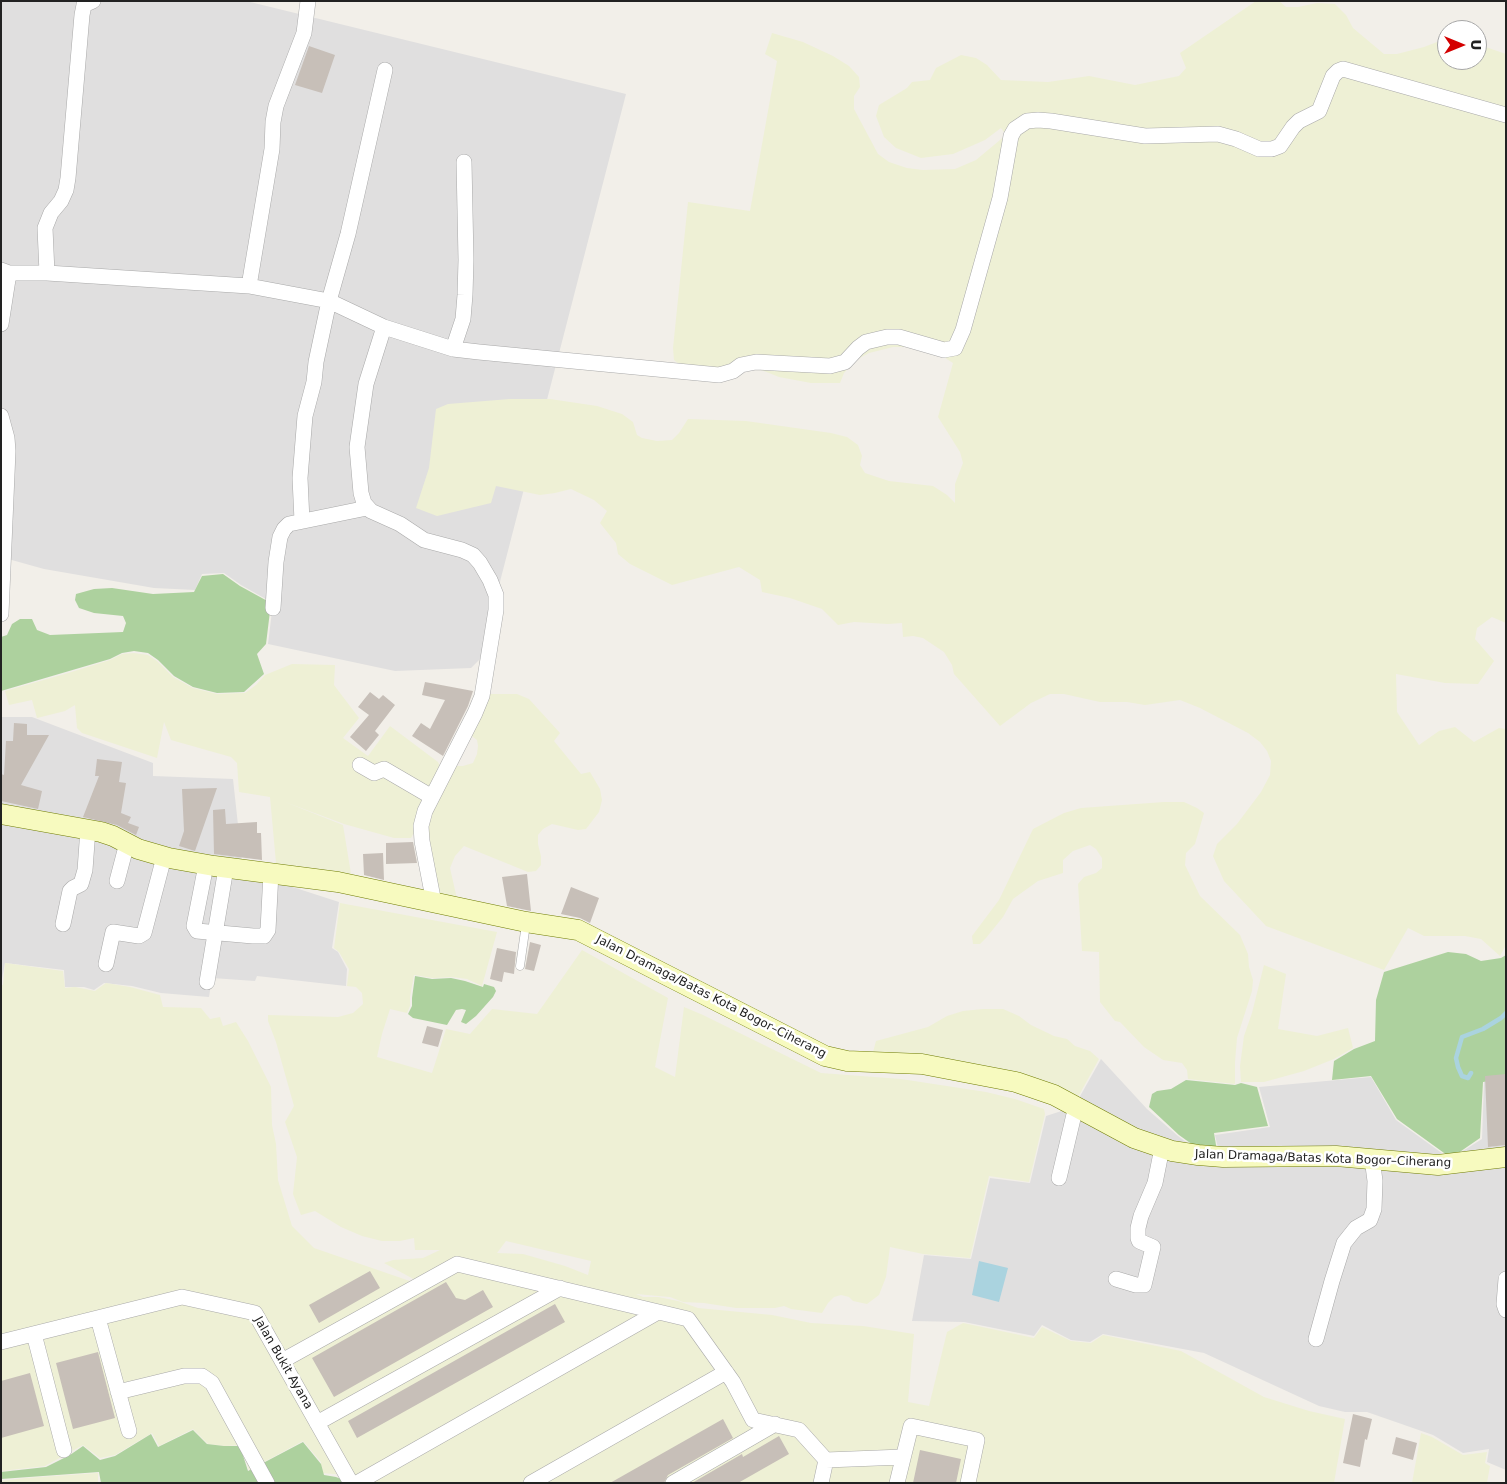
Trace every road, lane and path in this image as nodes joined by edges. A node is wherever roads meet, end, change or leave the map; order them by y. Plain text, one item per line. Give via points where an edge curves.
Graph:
1 (93, 1) edge
2 (308, 1) edge
3 (385, 70) dead end
4 (1506, 115) edge
5 (464, 162) dead end
6 (5, 272) edge
7 (46, 273) junction
8 (249, 286) junction
9 (329, 301) junction
10 (1, 324) edge
11 (384, 327) junction
12 (453, 349) junction
13 (1, 416) edge
14 (367, 508) junction
15 (302, 521) junction
16 (2, 590) edge
17 (273, 608) dead end
18 (1, 614) edge
19 (360, 765) dead end
20 (432, 797) junction
21 (1, 814) edge
22 (88, 829) junction
23 (127, 843) junction
24 (164, 857) junction
25 (206, 865) junction
26 (226, 868) junction
27 (271, 873) junction
28 (117, 881) dead end
29 (434, 903) junction
30 (526, 922) junction
31 (63, 924) dead end
32 (216, 932) junction
33 (106, 964) dead end
34 (520, 966) dead end
35 (207, 982) dead end
36 (1076, 1106) junction
37 (1162, 1148) junction
38 (1506, 1157) edge
39 (1372, 1158) junction
40 (1059, 1178) dead end
41 (1116, 1279) dead end
42 (1506, 1279) edge
43 (560, 1288) junction
44 (1506, 1310) edge
45 (658, 1312) junction
46 (98, 1318) junction
47 (34, 1334) junction
48 (1316, 1339) dead end
49 (1, 1342) edge
50 (282, 1361) junction
51 (726, 1372) junction
52 (118, 1392) junction
53 (317, 1423) junction
54 (775, 1424) junction
55 (129, 1431) dead end
56 (64, 1450) dead end
57 (903, 1457) junction
58 (826, 1460) junction
59 (267, 1483) edge
60 (350, 1483) edge
61 (357, 1483) edge
62 (531, 1483) edge
63 (673, 1483) edge
64 (821, 1483) edge
65 (897, 1483) edge
66 (968, 1483) edge

1 - 7 street via 84,5 82,15 66,190 45,228
2 - 8 street via 304,33 276,106 272,150
3 - 9 street via 348,234
4 - 12 street via 1343,69 1333,76 1319,110 1299,122 1280,146 1272,149 1259,149 1218,134 1145,136 1051,121 1027,121 1011,136 1005,178 963,330 956,348 950,350 899,337 886,337 866,342 845,362 837,365 756,362 719,375
5 - 12 street via 465,295 463,320
6 - 7 street
6 - 10 street
7 - 8 street
8 - 9 street
9 - 11 street
9 - 15 street via 305,416 300,478
11 - 12 street
11 - 14 street via 366,384 357,447 361,493
13 - 16 street via 8,451
14 - 15 street
14 - 20 street via 424,540 472,555 496,594 482,696
15 - 17 street via 289,524 280,537
16 - 18 street
19 - 20 street via 374,773 384,769
20 - 29 street via 421,826
21 - 22 street, Jalan Dramaga/Batas Kota Bogor–Ciherang
22 - 23 street, Jalan Dramaga/Batas Kota Bogor–Ciherang
22 - 31 street via 86,870 81,884 70,891
23 - 24 street, Jalan Dramaga/Batas Kota Bogor–Ciherang
23 - 28 street
24 - 25 street, Jalan Dramaga/Batas Kota Bogor–Ciherang
24 - 33 street via 144,933 139,936 114,932
25 - 26 street, Jalan Dramaga/Batas Kota Bogor–Ciherang
25 - 32 street via 194,928
26 - 27 street, Jalan Dramaga/Batas Kota Bogor–Ciherang
26 - 32 street
27 - 29 street, Jalan Dramaga/Batas Kota Bogor–Ciherang via 338,882
27 - 32 street via 264,936
29 - 30 street, Jalan Dramaga/Batas Kota Bogor–Ciherang
30 - 34 lane
30 - 36 street, Jalan Dramaga/Batas Kota Bogor–Ciherang via 578,930 826,1056 847,1061 922,1064 989,1076 1040,1089
32 - 35 street
36 - 37 street, Jalan Dramaga/Batas Kota Bogor–Ciherang via 1121,1132
36 - 40 street
37 - 39 street, Jalan Dramaga/Batas Kota Bogor–Ciherang via 1224,1157
37 - 41 street via 1155,1183 1138,1228 1139,1241 1153,1247 1144,1284
38 - 39 street, Jalan Dramaga/Batas Kota Bogor–Ciherang via 1438,1165
39 - 48 street via 1374,1209 1370,1220 1356,1228 1344,1243
42 - 44 street
43 - 45 street
43 - 50 street via 457,1264
43 - 53 street
45 - 51 street via 688,1319
45 - 61 street
46 - 47 street, Jalan Bukit Ayana
46 - 50 street, Jalan Bukit Ayana via 182,1297 255,1313
46 - 52 street
47 - 49 street, Jalan Bukit Ayana
47 - 56 street
50 - 53 street, Jalan Bukit Ayana
51 - 54 street via 754,1420
51 - 62 street
52 - 55 street
52 - 59 street via 184,1376 202,1376 212,1383
53 - 60 street, Jalan Bukit Ayana
54 - 58 street via 799,1430
54 - 63 street
57 - 58 street
57 - 65 street
57 - 66 street via 911,1426 977,1440
58 - 64 street

